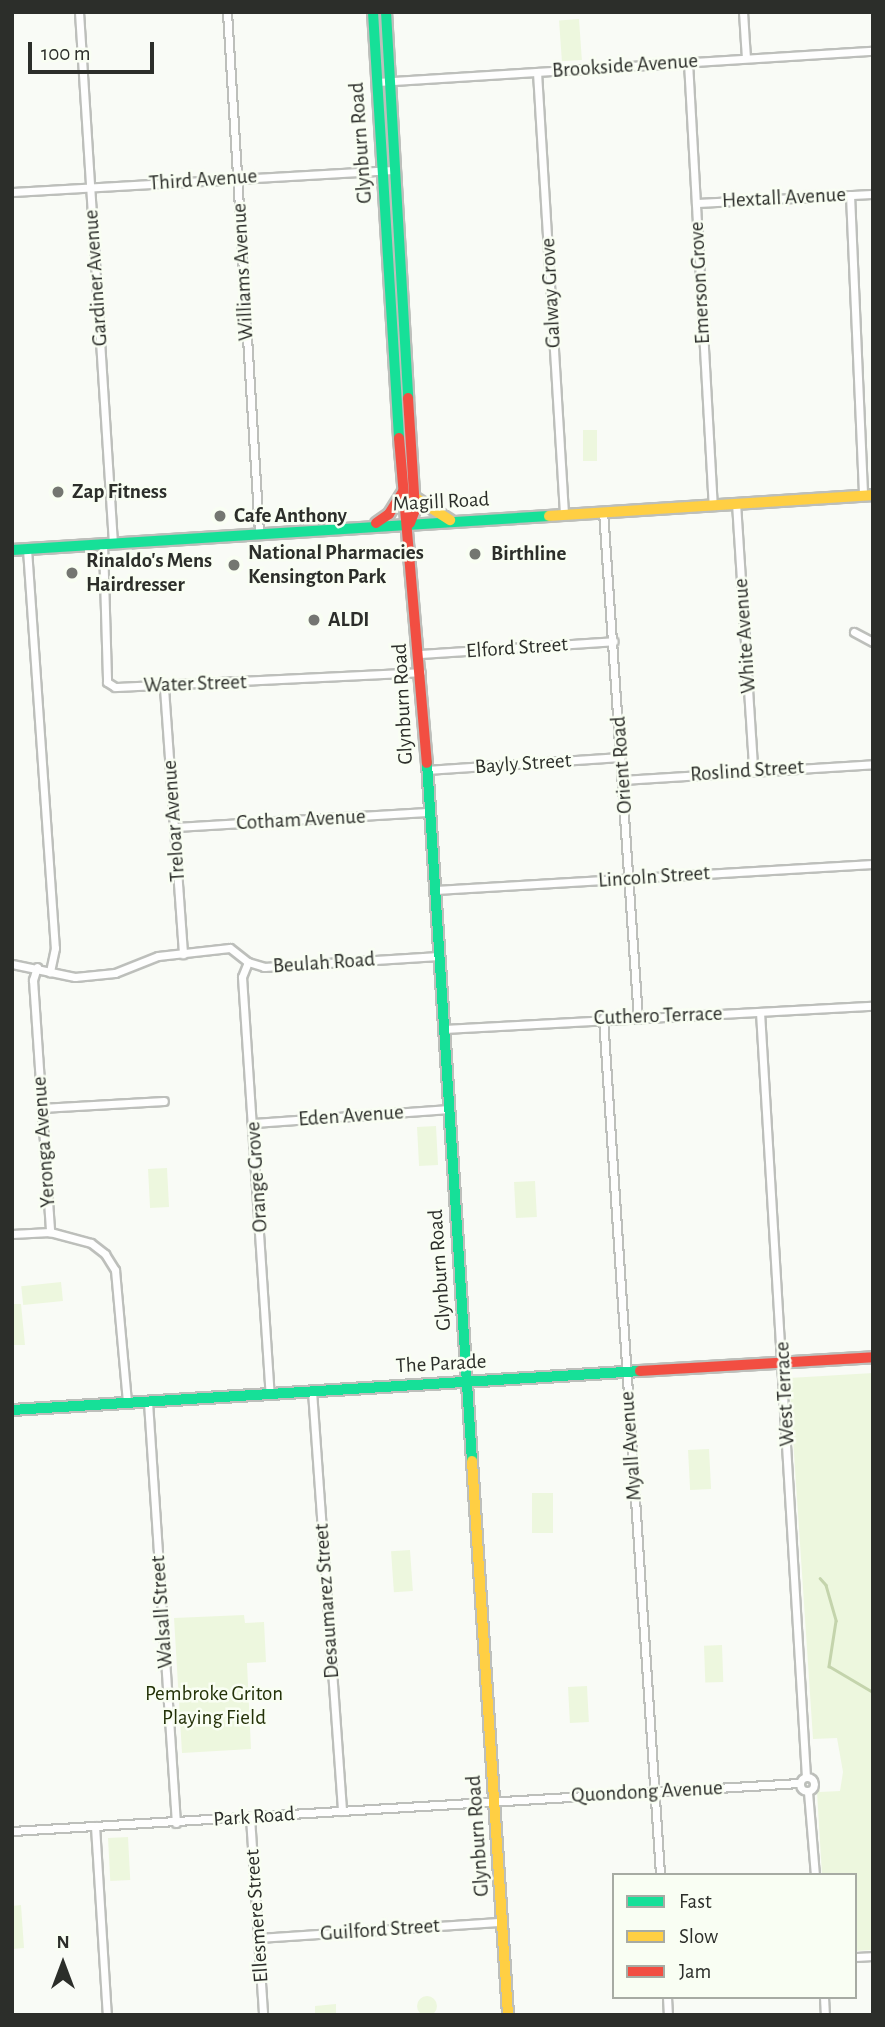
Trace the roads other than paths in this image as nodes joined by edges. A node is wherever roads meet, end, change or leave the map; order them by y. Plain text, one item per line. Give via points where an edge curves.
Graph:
1 (79, 12) edge
2 (227, 12) edge
3 (373, 12) edge
4 (386, 12) edge
5 (743, 12) edge
6 (873, 51) edge
7 (746, 58) junction
8 (688, 62) junction
9 (537, 72) junction
10 (391, 81) junction
11 (377, 82) junction
12 (394, 170) junction
13 (381, 171) junction
14 (237, 179) junction
15 (90, 187) junction
16 (12, 192) edge
17 (873, 194) edge
18 (850, 195) junction
19 (696, 202) junction
20 (398, 320) junction
21 (403, 491) junction
22 (868, 495) edge
23 (414, 497) junction
24 (736, 503) junction
25 (713, 505) junction
26 (603, 511) junction
27 (564, 514) junction
28 (450, 520) junction
29 (410, 523) junction
30 (373, 525) junction
31 (259, 532) junction
32 (108, 544) junction
33 (27, 549) junction
34 (12, 550) edge
35 (854, 632) dead end
36 (614, 641) junction
37 (873, 642) edge
38 (420, 654) junction
39 (421, 672) junction
40 (164, 688) junction
41 (621, 757) junction
42 (873, 764) edge
43 (753, 769) junction
44 (426, 770) junction
45 (622, 780) junction
46 (428, 812) junction
47 (175, 827) junction
48 (873, 863) edge
49 (630, 879) junction
50 (435, 890) junction
51 (183, 954) junction
52 (439, 956) junction
53 (248, 962) junction
54 (12, 964) edge
55 (37, 967) junction
56 (50, 972) junction
57 (873, 1006) edge
58 (760, 1012) junction
59 (603, 1018) junction
60 (638, 1019) junction
61 (443, 1028) junction
62 (164, 1101) dead end
63 (41, 1108) junction
64 (449, 1108) junction
65 (254, 1123) junction
66 (50, 1232) junction
67 (12, 1234) edge
68 (873, 1357) edge
69 (782, 1362) junction
70 (626, 1371) junction
71 (467, 1381) junction
72 (312, 1391) junction
73 (270, 1394) junction
74 (127, 1402) junction
75 (148, 1402) junction
76 (12, 1410) edge
77 (803, 1780) junction
78 (808, 1791) junction
79 (656, 1793) junction
80 (495, 1801) junction
81 (342, 1811) junction
82 (250, 1817) junction
83 (176, 1823) junction
84 (95, 1826) junction
85 (12, 1831) edge
86 (660, 1873) edge
87 (815, 1873) edge
88 (502, 1922) junction
89 (258, 1938) junction
90 (107, 2015) edge
91 (263, 2015) edge
92 (508, 2015) edge

1 - 15 street, Gardiner Avenue
2 - 14 street, Williams Avenue
3 - 11 main road, Glynburn Road
4 - 10 main road, Glynburn Road
5 - 7 street
6 - 7 street, Brookside Avenue
7 - 8 street, Brookside Avenue
8 - 9 street, Brookside Avenue
8 - 19 street, Emerson Grove
9 - 10 street, Brookside Avenue
9 - 27 street, Galway Grove
10 - 11 street, Brookside Avenue
10 - 12 main road, Glynburn Road
11 - 13 main road, Glynburn Road
12 - 13 street, Third Avenue
12 - 20 main road, Glynburn Road
13 - 14 street, Third Avenue
13 - 20 main road, Glynburn Road
14 - 15 street, Third Avenue
14 - 31 street, Williams Avenue
15 - 16 street, Third Avenue
15 - 32 street, Gardiner Avenue
17 - 18 street, Hextall Avenue
18 - 19 street, Hextall Avenue
18 - 22 street
19 - 25 street, Emerson Grove
20 - 21 main road, Glynburn Road
20 - 23 main road, Glynburn Road
21 - 29 main road, Glynburn Road
21 - 30 main road via 389,514
22 - 24 main road, Magill Road
23 - 28 main road
23 - 29 main road, Glynburn Road
24 - 25 main road, Magill Road
24 - 43 street, White Avenue
25 - 26 main road, Magill Road
26 - 27 main road, Magill Road
26 - 36 street, Orient Road
27 - 28 main road, Magill Road
28 - 29 main road, Magill Road
29 - 30 main road, Magill Road
29 - 38 main road, Glynburn Road
30 - 31 main road, Magill Road
31 - 32 main road, Magill Road
32 - 33 main road, Magill Road
32 - 40 street, Water Street via 107,682 115,687
33 - 34 main road, Magill Road
33 - 56 street via 55,948
35 - 37 street
36 - 38 street, Elford Street
36 - 41 street, Orient Road
38 - 39 main road, Glynburn Road
39 - 40 street, Water Street
39 - 44 main road, Glynburn Road
40 - 47 street, Treloar Avenue
41 - 44 street, Bayly Street
41 - 45 street, Orient Road
42 - 43 street, Roslind Street
43 - 45 street, Roslind Street
44 - 46 main road, Glynburn Road
45 - 49 street, Orient Road
46 - 47 street, Cotham Avenue
46 - 50 main road, Glynburn Road
47 - 51 street, Treloar Avenue
48 - 49 street, Lincoln Street
49 - 50 street, Lincoln Street
49 - 60 street, Orient Road
50 - 52 main road, Glynburn Road
51 - 53 street, Beulah Road via 230,948
51 - 56 street, Beulah Road via 158,956 115,973 65,976
52 - 53 street, Beulah Road via 264,967
52 - 61 main road, Glynburn Road
53 - 65 street, Orange Grove via 242,977
54 - 55 street, Beulah Road
55 - 56 street, Beulah Road
55 - 63 street, Yeronga Avenue via 33,980
57 - 58 street, Cuthero Terrace
58 - 60 street, Cuthero Terrace
58 - 69 street, West Terrace
59 - 60 street, Cuthero Terrace
59 - 61 street, Cuthero Terrace
59 - 70 street, Myall Avenue
61 - 64 main road, Glynburn Road
62 - 63 street
63 - 66 street, Yeronga Avenue
64 - 65 street, Eden Avenue
64 - 71 main road, Glynburn Road
65 - 73 street, Orange Grove
66 - 67 street
66 - 74 street, Yeronga Avenue via 91,1243 115,1270
68 - 69 main road, The Parade
69 - 70 main road, The Parade
69 - 77 street, West Terrace
70 - 71 main road, The Parade
70 - 79 street, Myall Avenue
71 - 72 main road, The Parade
71 - 80 main road, Glynburn Road
72 - 73 main road, The Parade
72 - 81 street, Desaumarez Street
73 - 75 main road, The Parade
74 - 75 main road, The Parade
74 - 76 main road, The Parade
75 - 83 street, Walsall Street
77 - 78 street
77 - 78 street, West Terrace via 814,1784
77 - 79 street, Quondong Avenue
78 - 87 street
79 - 80 street, Quondong Avenue
79 - 86 street, Myall Avenue
80 - 81 street, Park Road
80 - 88 main road, Glynburn Road
81 - 82 street, Park Road
82 - 83 street, Park Road
82 - 89 street, Ellesmere Street
83 - 84 street, Park Road
84 - 85 street, Park Road
84 - 90 street
88 - 89 street, Guilford Street
88 - 92 main road, Glynburn Road
89 - 91 street, Ellesmere Street

